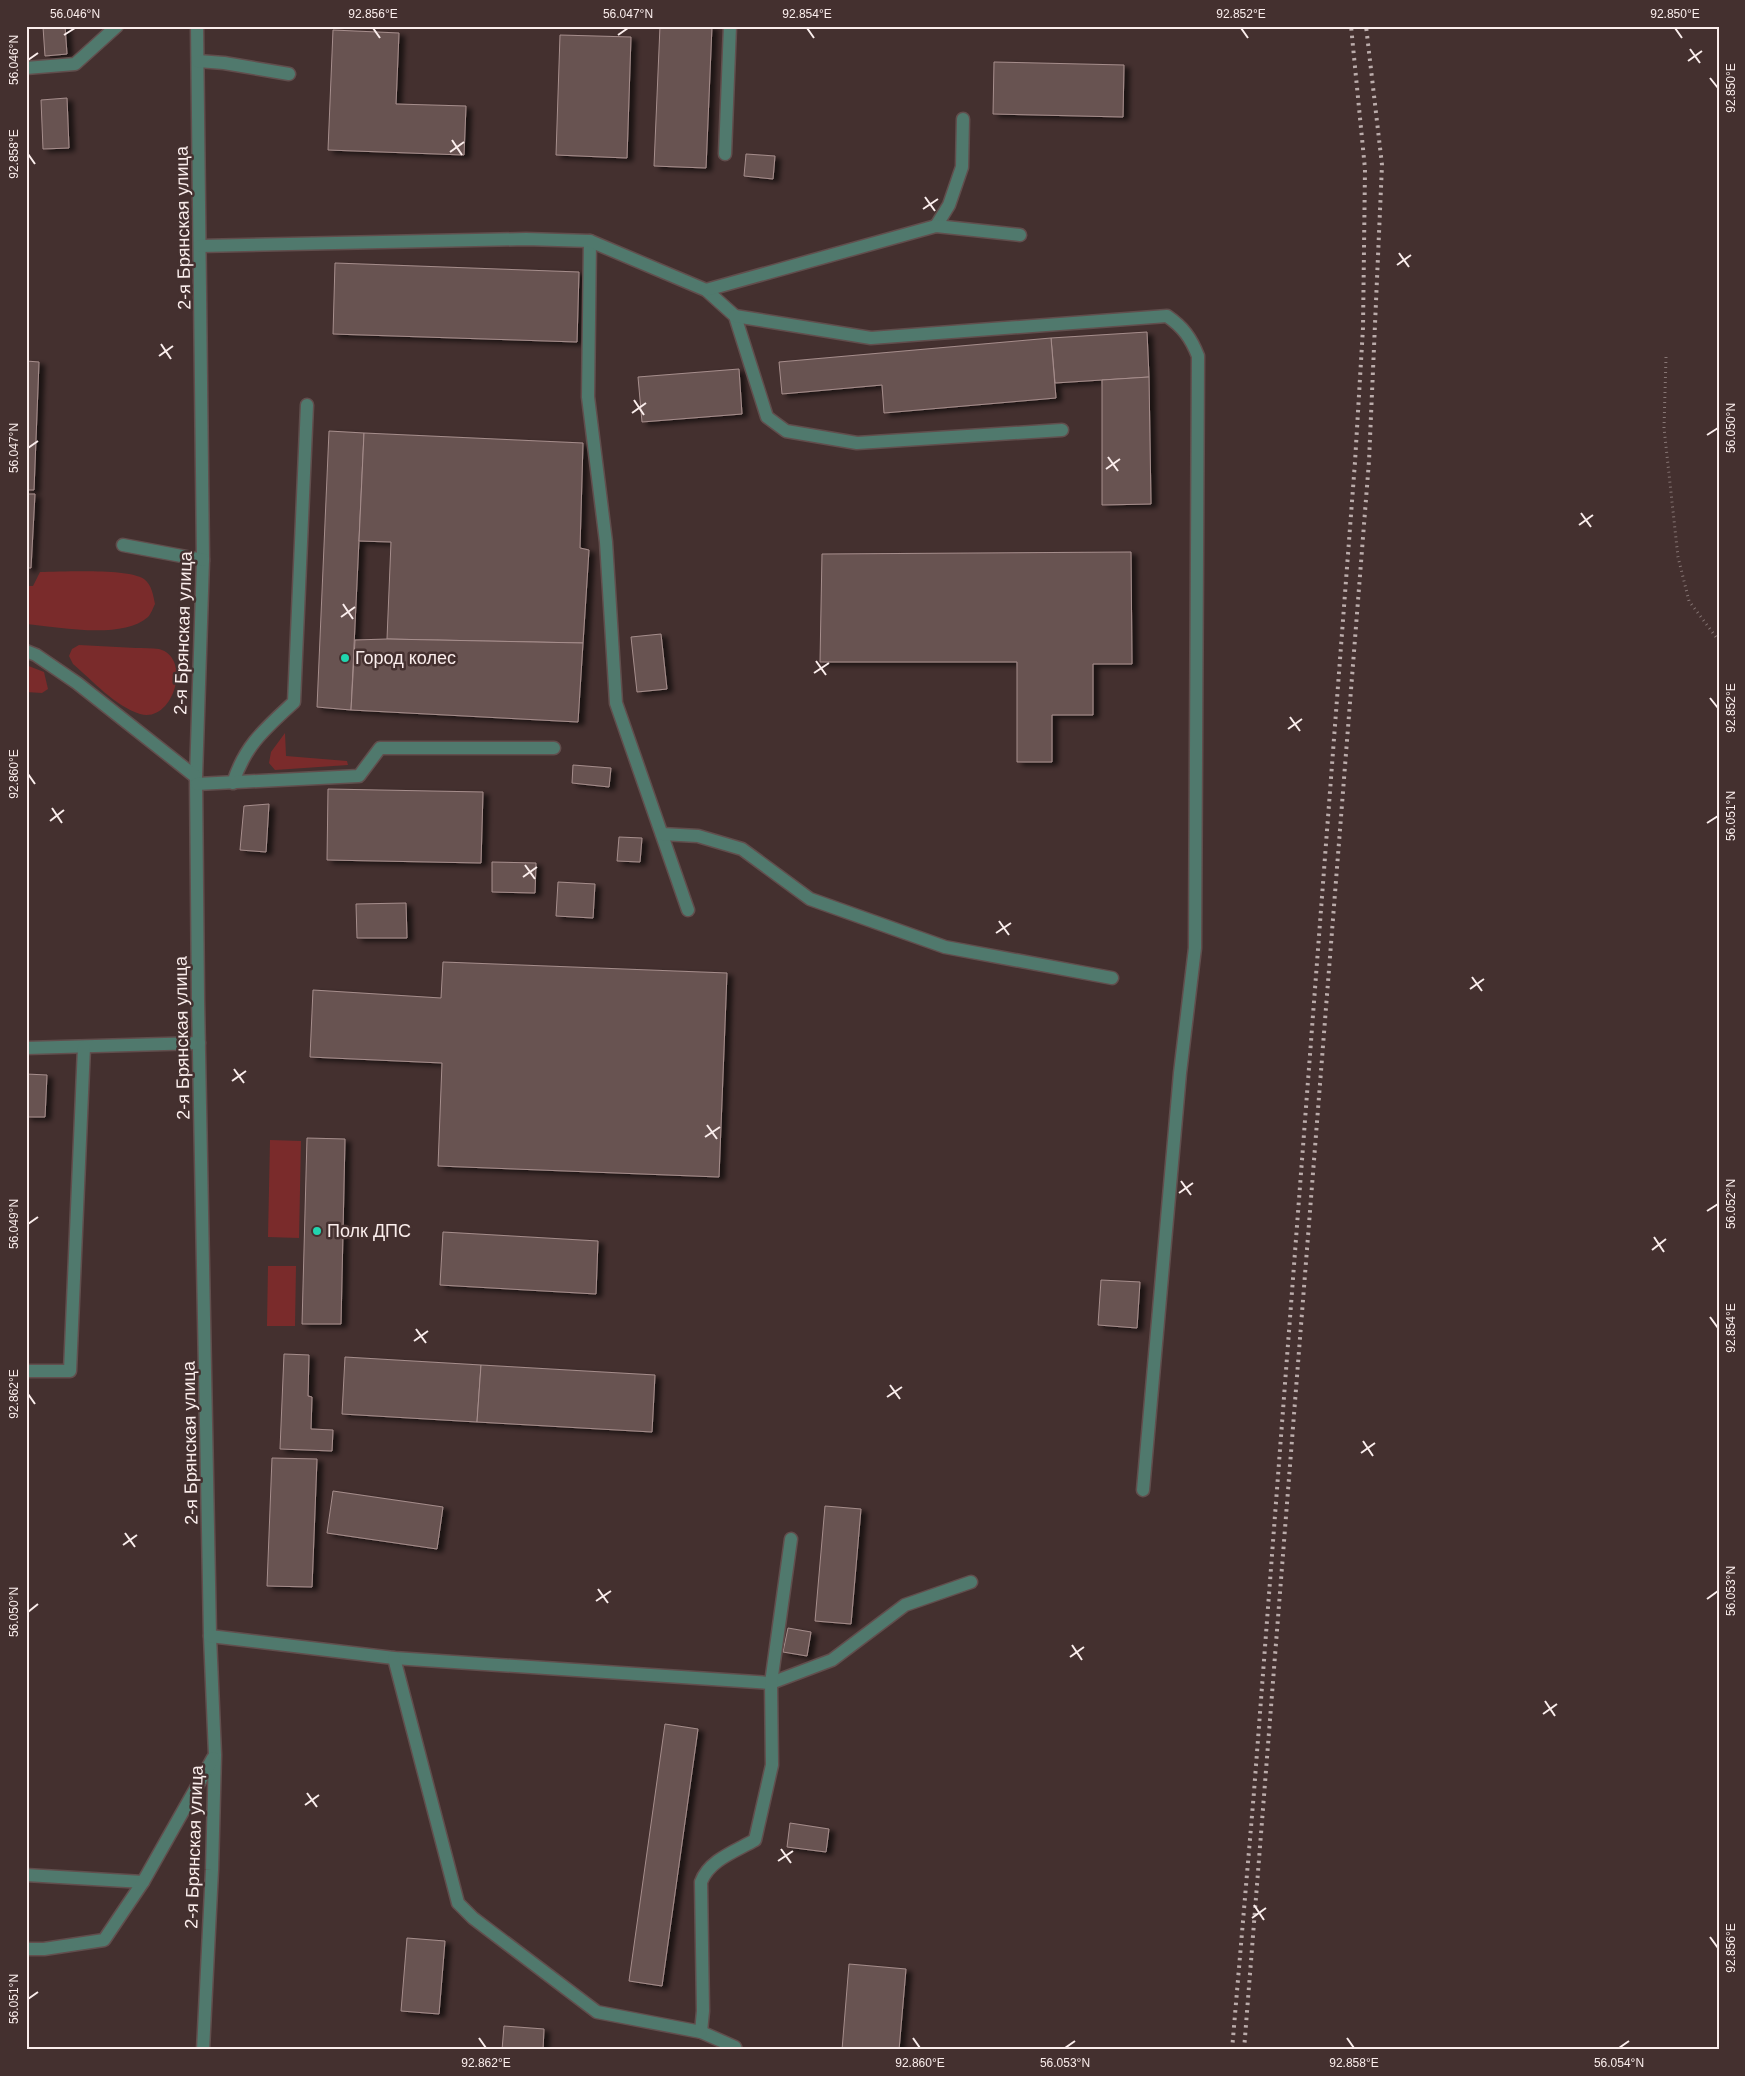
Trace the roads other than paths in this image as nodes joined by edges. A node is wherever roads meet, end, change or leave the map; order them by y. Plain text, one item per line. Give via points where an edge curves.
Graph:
1 (117, 26) edge
2 (198, 26) edge
3 (730, 26) edge
4 (198, 62) junction
5 (26, 68) edge
6 (289, 74) dead end
7 (963, 119) dead end
8 (725, 154) dead end
9 (936, 226) junction
10 (1020, 235) dead end
11 (590, 242) junction
12 (200, 246) junction
13 (706, 290) junction
14 (735, 316) junction
15 (306, 405) dead end
16 (1062, 430) dead end
17 (123, 545) dead end
18 (203, 560) junction
19 (26, 651) edge
20 (554, 748) dead end
21 (197, 781) junction
22 (233, 784) junction
23 (662, 834) junction
24 (688, 910) dead end
25 (1112, 978) dead end
26 (199, 1043) junction
27 (84, 1047) junction
28 (26, 1048) edge
29 (26, 1371) edge
30 (1143, 1490) dead end
31 (791, 1539) dead end
32 (971, 1582) dead end
33 (210, 1636) junction
34 (394, 1658) junction
35 (771, 1683) junction
36 (214, 1756) junction
37 (26, 1875) edge
38 (143, 1882) junction
39 (26, 1949) edge
40 (701, 2032) junction
41 (203, 2050) edge
42 (736, 2050) edge

1 - 5 street via 75,64
2 - 4 street, 2-я Брянская улица
3 - 8 street
4 - 6 street
4 - 12 street, 2-я Брянская улица
7 - 9 street via 962,167 949,205
9 - 10 street
9 - 13 street
11 - 12 street via 526,239
11 - 13 street
11 - 23 street via 588,397 606,542 616,703
12 - 18 street, 2-я Брянская улица
13 - 14 street
14 - 16 street via 767,417 786,431 857,444
14 - 30 street via 871,338 1167,316 1186,333 1198,356 1195,948
15 - 22 street via 294,702 255,738 240,762
17 - 18 street
18 - 21 street, 2-я Брянская улица
19 - 21 street via 77,683
20 - 22 street via 380,748 359,776
21 - 22 street
21 - 26 street, 2-я Брянская улица
23 - 24 street
23 - 25 street via 698,836 742,849 810,898 945,947
26 - 27 street
26 - 33 street, 2-я Брянская улица
27 - 28 street
27 - 29 street via 70,1371
31 - 35 street
32 - 35 street via 905,1606 832,1660
33 - 34 street
33 - 36 street, 2-я Брянская улица
34 - 35 street
34 - 40 street via 458,1903 473,1918 597,2012
35 - 40 street via 772,1765 755,1840 713,1864 705,1871 701,1882
36 - 38 street
36 - 41 street, 2-я Брянская улица
37 - 38 street
38 - 39 street via 104,1940
40 - 42 street

